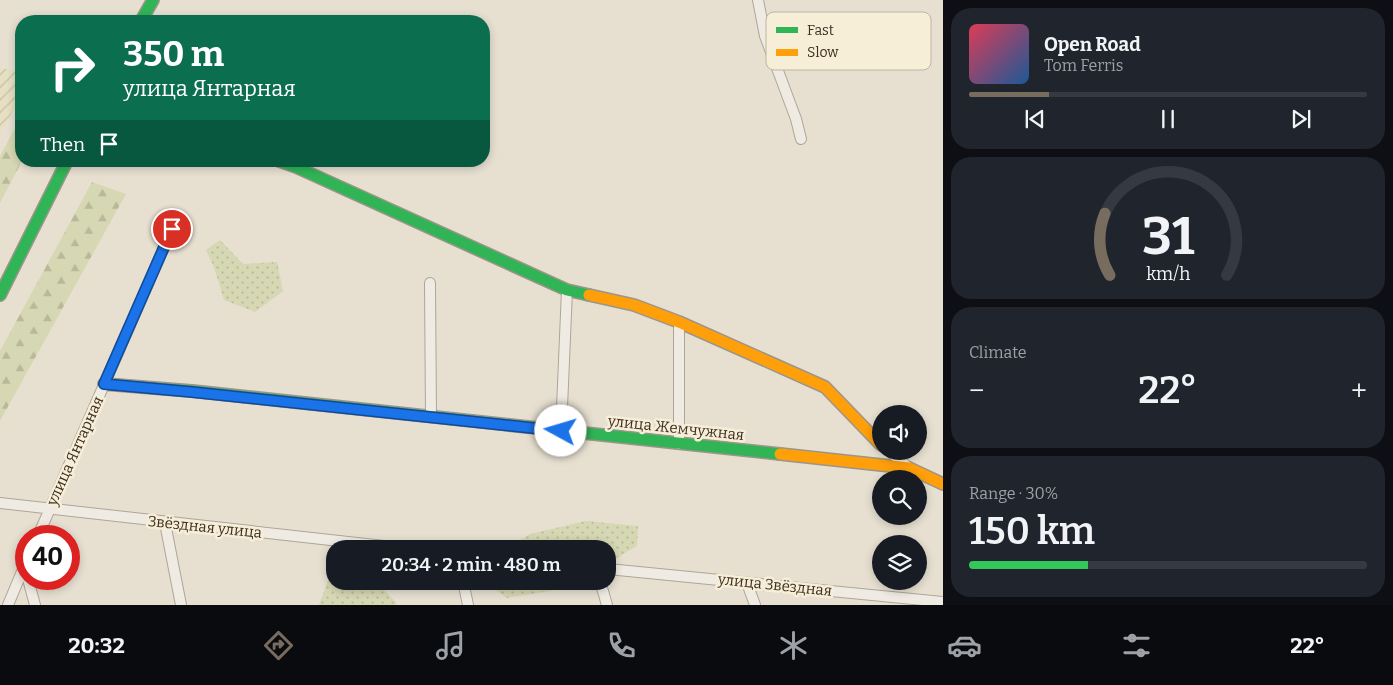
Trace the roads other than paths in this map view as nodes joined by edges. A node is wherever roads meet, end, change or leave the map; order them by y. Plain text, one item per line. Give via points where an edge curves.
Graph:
1 (153, 0) edge
2 (758, 0) edge
3 (144, 15) edge
4 (766, 39) edge
5 (778, 70) edge
6 (801, 139) dead end
7 (64, 167) edge
8 (296, 167) edge
9 (172, 229) dead end
10 (430, 283) dead end
11 (566, 290) junction
12 (0, 295) edge
13 (678, 322) junction
14 (104, 384) junction
15 (431, 417) junction
16 (561, 431) junction
17 (872, 436) edge
18 (679, 444) junction
19 (900, 460) edge
20 (909, 468) junction
21 (943, 484) edge
22 (0, 503) edge
23 (49, 510) junction
24 (165, 523) junction
25 (43, 525) edge
26 (326, 540) edge
27 (616, 570) edge
28 (747, 583) junction
29 (15, 590) edge
30 (31, 590) edge
31 (465, 590) edge
32 (603, 590) edge
33 (943, 602) edge
34 (8, 605) edge
35 (35, 605) edge
36 (181, 605) edge
37 (468, 605) edge
38 (607, 605) edge
39 (755, 605) edge

1 - 3 street
2 - 4 street
5 - 6 street
7 - 12 street
8 - 11 street
9 - 14 street, улица Янтарная
10 - 15 street
11 - 13 street via 634,304
11 - 16 street
13 - 17 street via 825,387
13 - 18 street
14 - 15 street, улица Жемчужная
14 - 23 street, улица Янтарная
15 - 16 street, улица Жемчужная
16 - 18 street, улица Жемчужная
18 - 20 street, улица Жемчужная
19 - 20 street
20 - 21 street, улица Жемчужная
22 - 23 street, Звёздная улица
23 - 24 street, Звёздная улица
23 - 25 street, улица Янтарная
24 - 26 street, Звёздная улица
24 - 36 street
27 - 28 street, улица Звёздная
28 - 33 street, улица Звёздная
28 - 39 street
29 - 34 street
30 - 35 street
31 - 37 street
32 - 38 street

